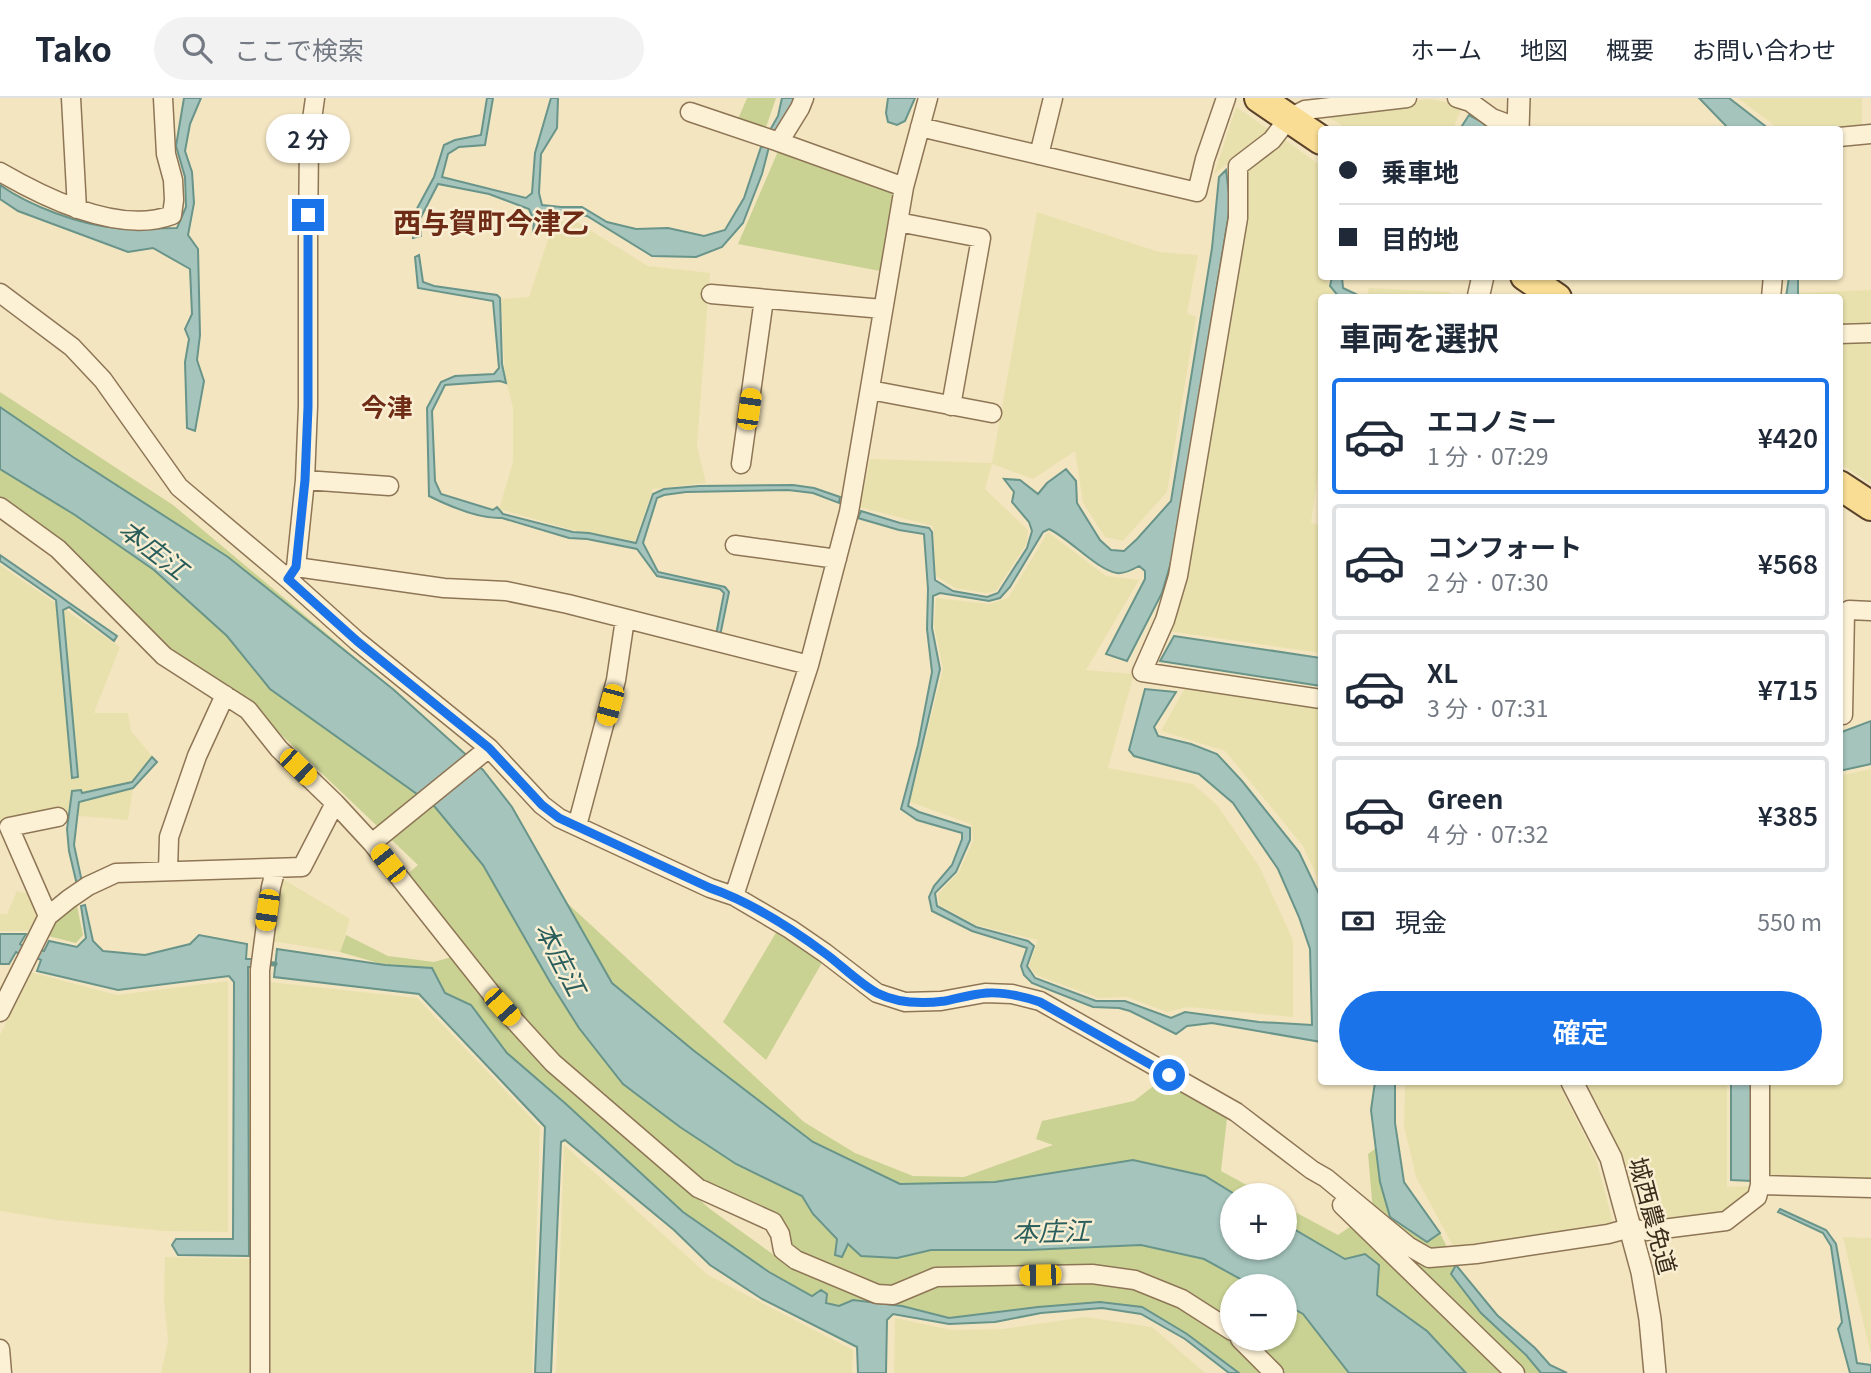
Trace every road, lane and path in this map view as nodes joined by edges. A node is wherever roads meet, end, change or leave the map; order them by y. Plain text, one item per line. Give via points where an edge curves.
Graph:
1 (71, 98) edge
2 (163, 98) edge
3 (315, 98) edge
4 (804, 98) edge
5 (928, 98) edge
6 (1053, 98) edge
7 (1226, 98) edge
8 (1407, 98) edge
9 (1457, 98) edge
10 (1519, 98) edge
11 (1275, 106) edge
12 (690, 112) dead end
13 (1511, 126) edge
14 (1518, 126) edge
15 (920, 127) junction
16 (1871, 134) edge
17 (1843, 137) edge
18 (1318, 138) edge
19 (779, 142) junction
20 (1039, 155) junction
21 (0, 172) edge
22 (904, 187) junction
23 (77, 209) junction
24 (898, 222) junction
25 (1531, 280) edge
26 (0, 293) edge
27 (711, 294) dead end
28 (1551, 294) edge
29 (764, 299) junction
30 (883, 309) junction
31 (1871, 333) edge
32 (1843, 334) edge
33 (870, 390) junction
34 (951, 405) junction
35 (992, 413) dead end
36 (741, 464) dead end
37 (305, 480) junction
38 (388, 486) dead end
39 (1843, 488) edge
40 (1871, 506) edge
41 (0, 507) edge
42 (735, 545) dead end
43 (837, 559) junction
44 (292, 573) junction
45 (1871, 611) edge
46 (625, 619) junction
47 (809, 665) junction
48 (225, 695) junction
49 (1318, 699) edge
50 (1843, 715) dead end
51 (487, 749) junction
52 (335, 803) junction
53 (58, 817) dead end
54 (577, 826) junction
55 (374, 841) junction
56 (276, 868) junction
57 (168, 870) junction
58 (734, 896) junction
59 (48, 916) junction
60 (9, 979) edge
61 (0, 1012) edge
62 (1574, 1085) edge
63 (1760, 1085) edge
64 (1312, 1170) junction
65 (1760, 1185) junction
66 (1871, 1188) edge
67 (1630, 1228) junction
68 (1220, 1323) edge
69 (0, 1349) edge
70 (1252, 1351) edge
71 (2, 1373) edge
72 (260, 1373) edge
73 (1275, 1373) edge
74 (1515, 1373) edge
75 (1655, 1373) edge

1 - 23 street
2 - 23 street via 166,154 173,180 172,215 159,220 124,220
3 - 37 street via 309,141
4 - 19 street
5 - 15 street
6 - 20 street
7 - 20 street via 1197,192
8 - 11 street via 1305,110
9 - 13 street
10 - 14 street
11 - 18 main road
11 - 49 street via 1272,140 1238,166 1238,218 1178,576 1142,672
12 - 19 street
15 - 20 street
15 - 22 street
16 - 17 street
19 - 22 street
21 - 23 street
22 - 24 street
24 - 30 street
24 - 34 street via 981,238
25 - 28 main road
26 - 44 street via 72,347 103,380 179,487
27 - 29 street
29 - 30 street
29 - 36 street
30 - 33 street
31 - 32 street
33 - 34 street
33 - 43 street
34 - 35 street
37 - 38 street
37 - 44 street
39 - 40 main road
41 - 48 street via 58,549 164,656
42 - 43 street
43 - 47 street
44 - 46 street via 506,591
44 - 51 street via 357,641
45 - 50 street via 1845,613
46 - 47 street
46 - 54 street via 616,680
47 - 58 street
48 - 52 street via 248,710 279,749
48 - 57 street via 197,756 169,837
51 - 54 street via 542,805
51 - 55 street
52 - 55 street
52 - 56 street via 302,867
53 - 59 street via 9,827
54 - 58 street
55 - 68 street via 502,1007 553,1063 698,1188 773,1222 783,1250 796,1260 877,1294 893,1294 936,1277 1092,1274 1135,1280 1182,1299
56 - 57 street
56 - 72 street via 260,962
57 - 59 street via 116,873
58 - 64 street via 790,929 877,993 905,1002 941,1002 985,993 1040,1002 1236,1112
59 - 60 street
60 - 61 street
62 - 67 street, 城西農免道 via 1611,1158
63 - 65 street
64 - 67 street via 1429,1258
64 - 74 street via 1329,1192
65 - 66 street
65 - 67 street via 1756,1197 1726,1221 1647,1231
67 - 75 street, 城西農免道 via 1644,1284
69 - 71 street
70 - 73 street

